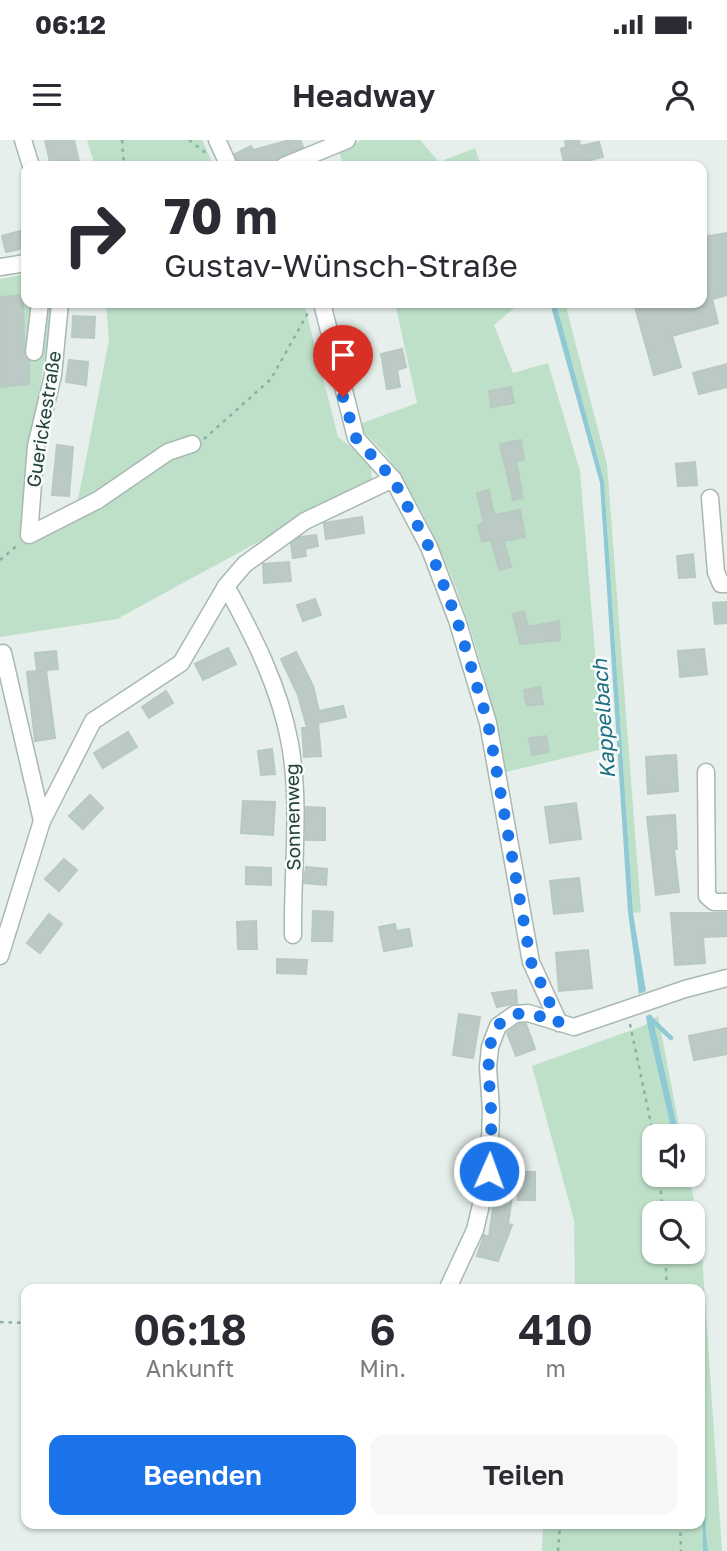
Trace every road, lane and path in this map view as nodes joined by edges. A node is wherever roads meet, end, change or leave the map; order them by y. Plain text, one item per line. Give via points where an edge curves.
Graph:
1 (23, 140) edge
2 (122, 140) edge
3 (217, 140) edge
4 (347, 140) edge
5 (29, 161) edge
6 (124, 161) edge
7 (227, 161) edge
8 (296, 161) edge
9 (21, 263) edge
10 (0, 267) edge
11 (39, 308) edge
12 (60, 308) edge
13 (315, 308) edge
14 (318, 308) edge
15 (34, 352) dead end
16 (192, 444) joint
17 (393, 479) junction
18 (710, 498) dead end
19 (29, 535) junction
20 (0, 560) edge
21 (727, 584) edge
22 (226, 586) junction
23 (3, 653) dead end
24 (706, 772) dead end
25 (42, 821) junction
26 (727, 902) edge
27 (293, 935) dead end
28 (0, 956) edge
29 (727, 978) edge
30 (627, 1010) junction
31 (559, 1023) junction
32 (651, 1124) edge
33 (666, 1264) edge
34 (450, 1284) edge
35 (667, 1284) edge
36 (0, 1322) edge
37 (21, 1322) edge
38 (559, 1529) edge
39 (680, 1529) edge
40 (558, 1551) edge
41 (681, 1551) edge

1 - 5 street
2 - 6 path
3 - 7 street
4 - 8 street
9 - 10 street
11 - 15 street
12 - 19 street, Guerickestraße via 53,375 36,446
13 - 16 path via 271,379 205,439
14 - 17 street via 356,438
16 - 19 street via 168,452 98,500
17 - 22 street via 304,521 245,564
17 - 31 street via 429,547 485,710 531,962
18 - 21 street via 716,572 721,584
19 - 20 path
22 - 25 street via 181,663 93,721
22 - 27 street, Sonnenweg via 253,635 290,742 295,791
23 - 25 street
24 - 26 street via 707,896 713,902
25 - 28 street
29 - 30 street
30 - 31 street via 574,1027
30 - 32 path
31 - 34 street via 528,1013 515,1014 498,1026 488,1067 489,1171 475,1230
33 - 35 path
36 - 37 path
38 - 40 path
39 - 41 path

